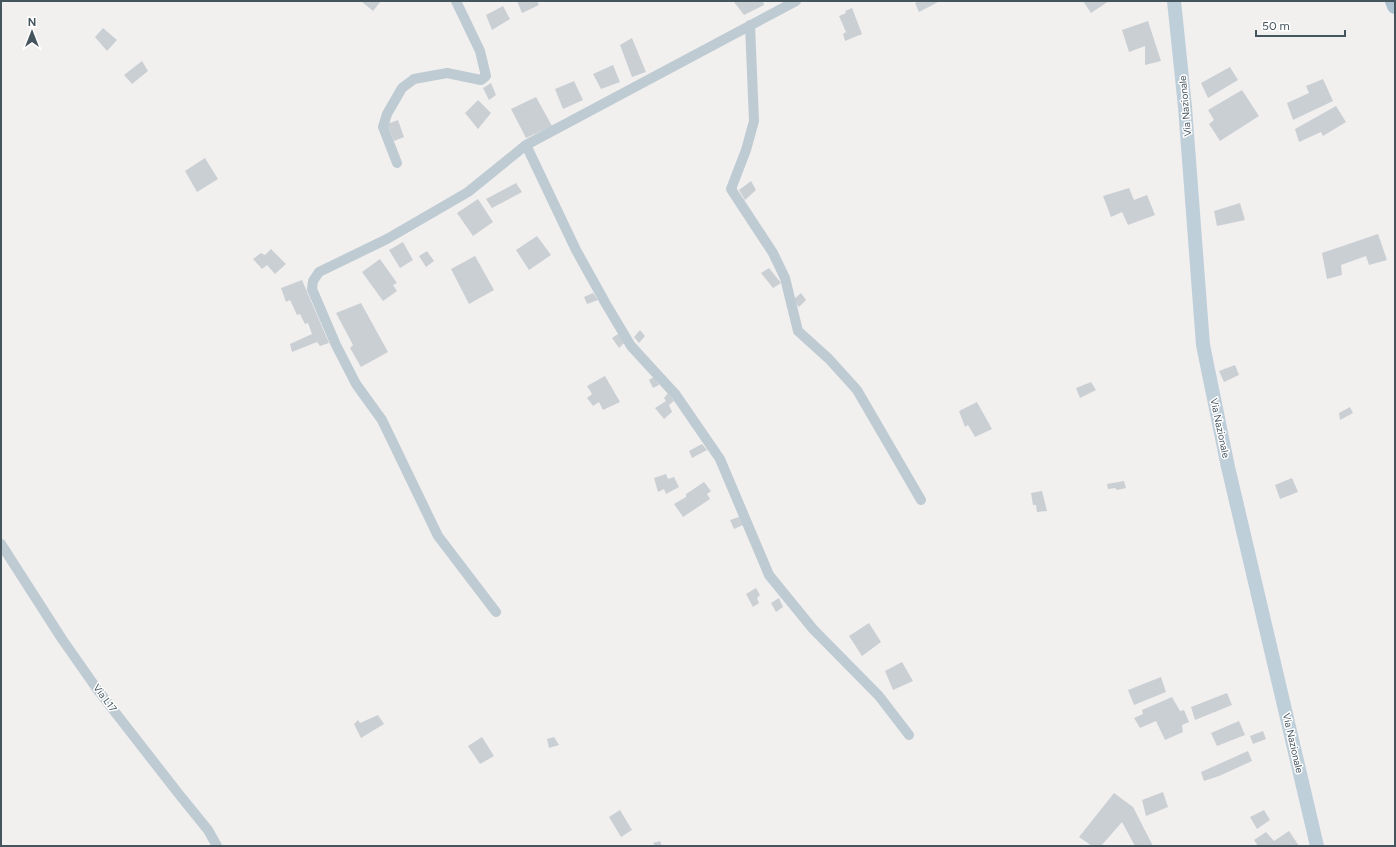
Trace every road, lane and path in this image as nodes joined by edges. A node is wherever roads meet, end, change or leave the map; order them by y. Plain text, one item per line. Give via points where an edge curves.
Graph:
1 (456, 1) edge
2 (796, 1) edge
3 (1174, 1) edge
4 (1393, 1) edge
5 (1395, 6) edge
6 (750, 25) junction
7 (526, 145) junction
8 (398, 162) dead end
9 (921, 500) dead end
10 (1, 544) edge
11 (496, 612) dead end
12 (909, 735) dead end
13 (217, 846) edge
14 (1318, 846) edge

1 - 8 street via 480,51 486,76 481,80 447,73 414,79 402,88 386,114 383,127
2 - 6 street
3 - 14 main road, Via Nazionale via 1185,107 1203,346 1228,467
4 - 5 main road
6 - 7 street
6 - 9 street via 754,121 731,189 773,253 785,278 798,331 829,359 857,390
7 - 11 street via 468,192 387,240 319,272 312,281 312,289 336,345 356,384 382,420 438,536
7 - 12 street via 576,250 631,346 676,395 720,459 769,575 813,629 878,696
10 - 13 street, Via L17 via 97,689 208,830

